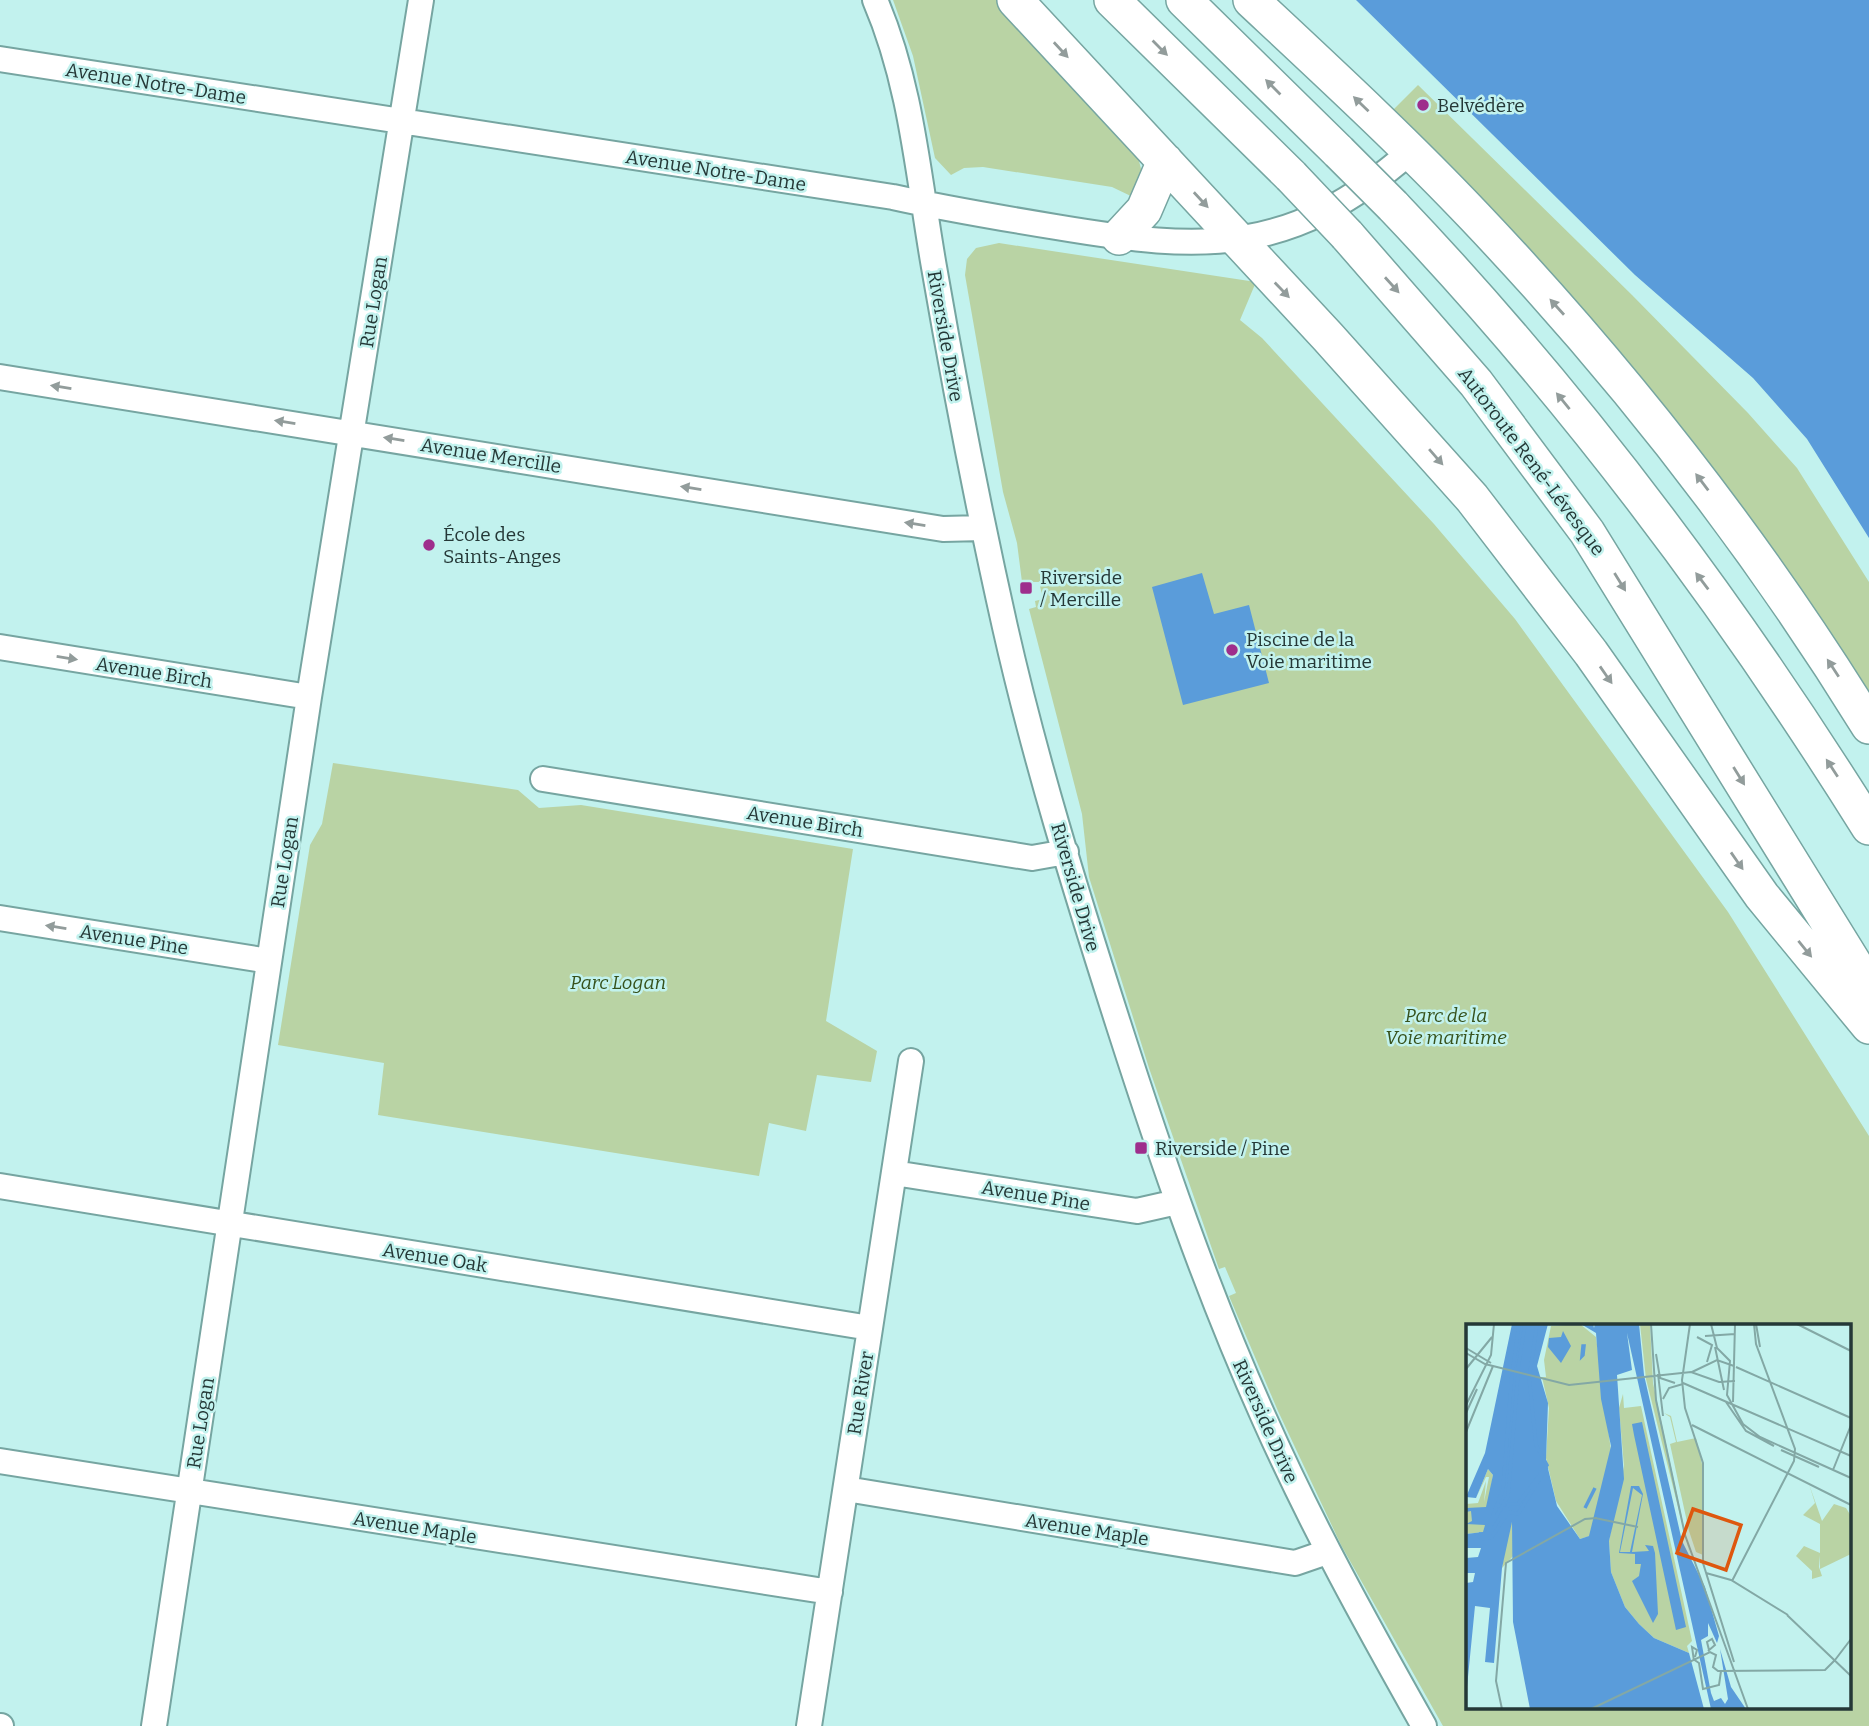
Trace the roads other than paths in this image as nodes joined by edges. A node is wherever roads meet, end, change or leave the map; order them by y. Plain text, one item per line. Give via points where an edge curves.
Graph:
1 (421, 0) edge
2 (875, 0) edge
3 (1015, 0) edge
4 (1112, 0) edge
5 (1184, 0) edge
6 (1251, 0) edge
7 (0, 59) edge
8 (401, 121) junction
9 (1410, 152) junction
10 (1165, 162) junction
11 (925, 204) junction
12 (1119, 237) junction
13 (1236, 239) junction
14 (0, 377) edge
15 (353, 433) junction
16 (983, 528) junction
17 (0, 647) edge
18 (309, 697) junction
19 (1869, 726) edge
20 (543, 779) dead end
21 (1869, 827) edge
22 (1066, 852) junction
23 (0, 918) edge
24 (269, 961) junction
25 (1869, 988) edge
26 (1869, 1026) edge
27 (911, 1060) dead end
28 (894, 1173) junction
29 (0, 1186) edge
30 (1177, 1202) junction
31 (231, 1223) junction
32 (870, 1328) junction
33 (0, 1461) edge
34 (846, 1489) junction
35 (189, 1492) junction
36 (1327, 1552) junction
37 (830, 1592) junction
38 (154, 1726) edge
39 (810, 1726) edge
40 (1424, 1726) edge

1 - 8 street, Rue Logan
2 - 11 street, Riverside Drive via 905,91
3 -> 10 highway
4 -> 25 highway, Autoroute René-Lévesque, bridge via 1347,235 1476,383 1587,532
21 -> 5 highway, bridge via 1772,677 1650,511 1511,338 1393,206
9 -> 6 highway
7 - 8 street, Avenue Notre-Dame
8 - 11 street, Avenue Notre-Dame
8 - 15 street, Rue Logan
9 - 13 street, Avenue Notre-Dame via 1365,188 1320,215
19 -> 9 highway via 1775,581 1689,466 1563,315
10 - 12 highway via 1144,210
10 -> 13 highway
11 - 12 street, Avenue Notre-Dame
11 - 16 street, Riverside Drive
12 - 13 street, Avenue Notre-Dame via 1181,244
13 -> 26 highway via 1472,498 1591,653 1762,896
15 -> 14 street, Avenue Mercille
16 -> 15 street, Avenue Mercille via 943,529
15 - 18 street, Rue Logan
16 - 22 street, Riverside Drive via 1017,678
17 -> 18 street, Avenue Birch
18 - 24 street, Rue Logan
20 - 22 street, Avenue Birch via 1032,858
22 - 30 street, Riverside Drive
24 -> 23 street, Avenue Pine
24 - 31 street, Rue Logan
27 - 28 street, Rue River
28 - 30 street, Avenue Pine via 1137,1212
28 - 32 street, Rue River
29 - 31 street, Avenue Oak
30 - 36 street, Riverside Drive via 1239,1361
31 - 32 street, Avenue Oak
31 - 35 street, Rue Logan
32 - 34 street, Rue River
33 - 35 street, Avenue Maple
34 - 36 street, Avenue Maple via 1295,1563
34 - 37 street, Rue River
35 - 37 street, Avenue Maple
35 - 38 street, Rue Logan
36 - 40 street, Riverside Drive
37 - 39 street, Rue River

